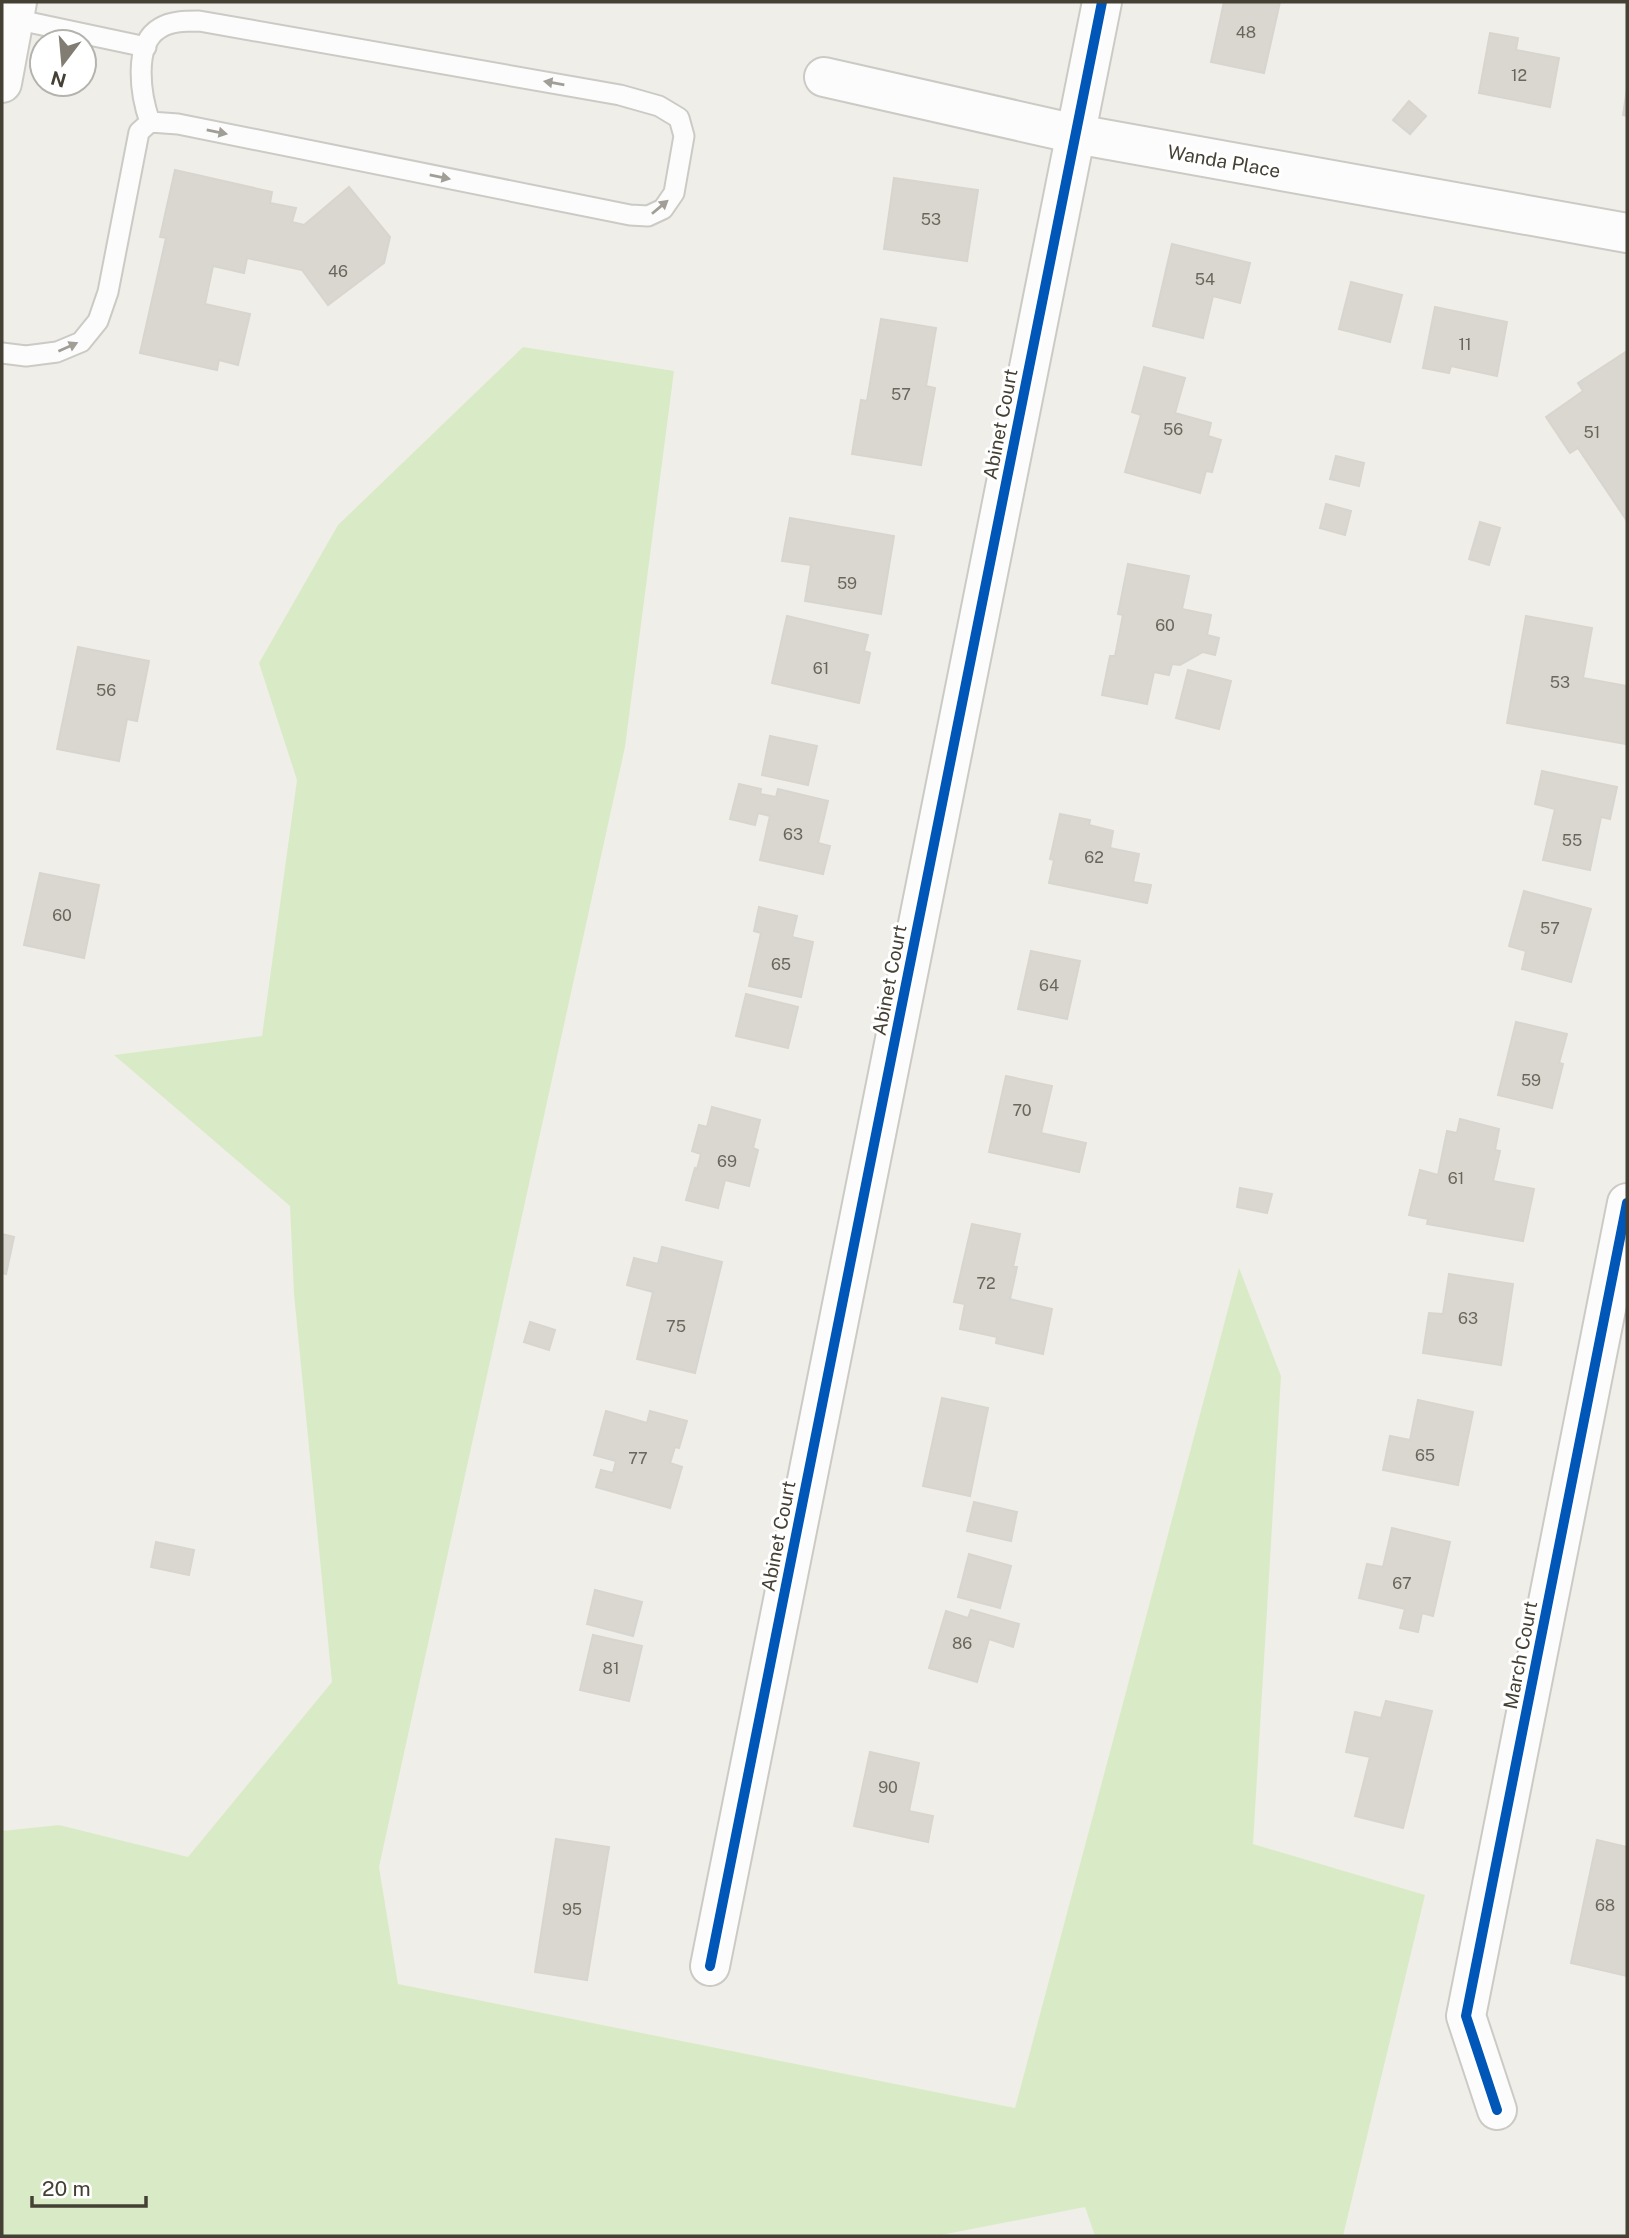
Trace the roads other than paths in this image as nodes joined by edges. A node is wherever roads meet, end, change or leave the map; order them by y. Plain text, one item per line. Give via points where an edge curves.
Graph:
1 (1102, 2) edge
2 (15, 10) edge
3 (146, 47) junction
4 (824, 77) dead end
5 (2, 83) edge
6 (150, 122) junction
7 (1076, 134) junction
8 (1627, 233) edge
9 (2, 353) edge
10 (1627, 1203) edge
11 (710, 1966) dead end
12 (1497, 2110) dead end

1 - 7 street, Abinet Court
2 - 3 lane
2 - 5 street
3 - 6 lane via 142,99
6 -> 3 lane via 648,216 663,209 674,193 684,136 678,118 659,106 620,95 199,21 160,28 146,40
4 - 7 street, Wanda Place
9 -> 6 lane via 57,352 81,342 98,321 108,292 139,132
7 - 8 street, Wanda Place
7 - 11 street, Abinet Court
10 - 12 street, March Court via 1466,2016

